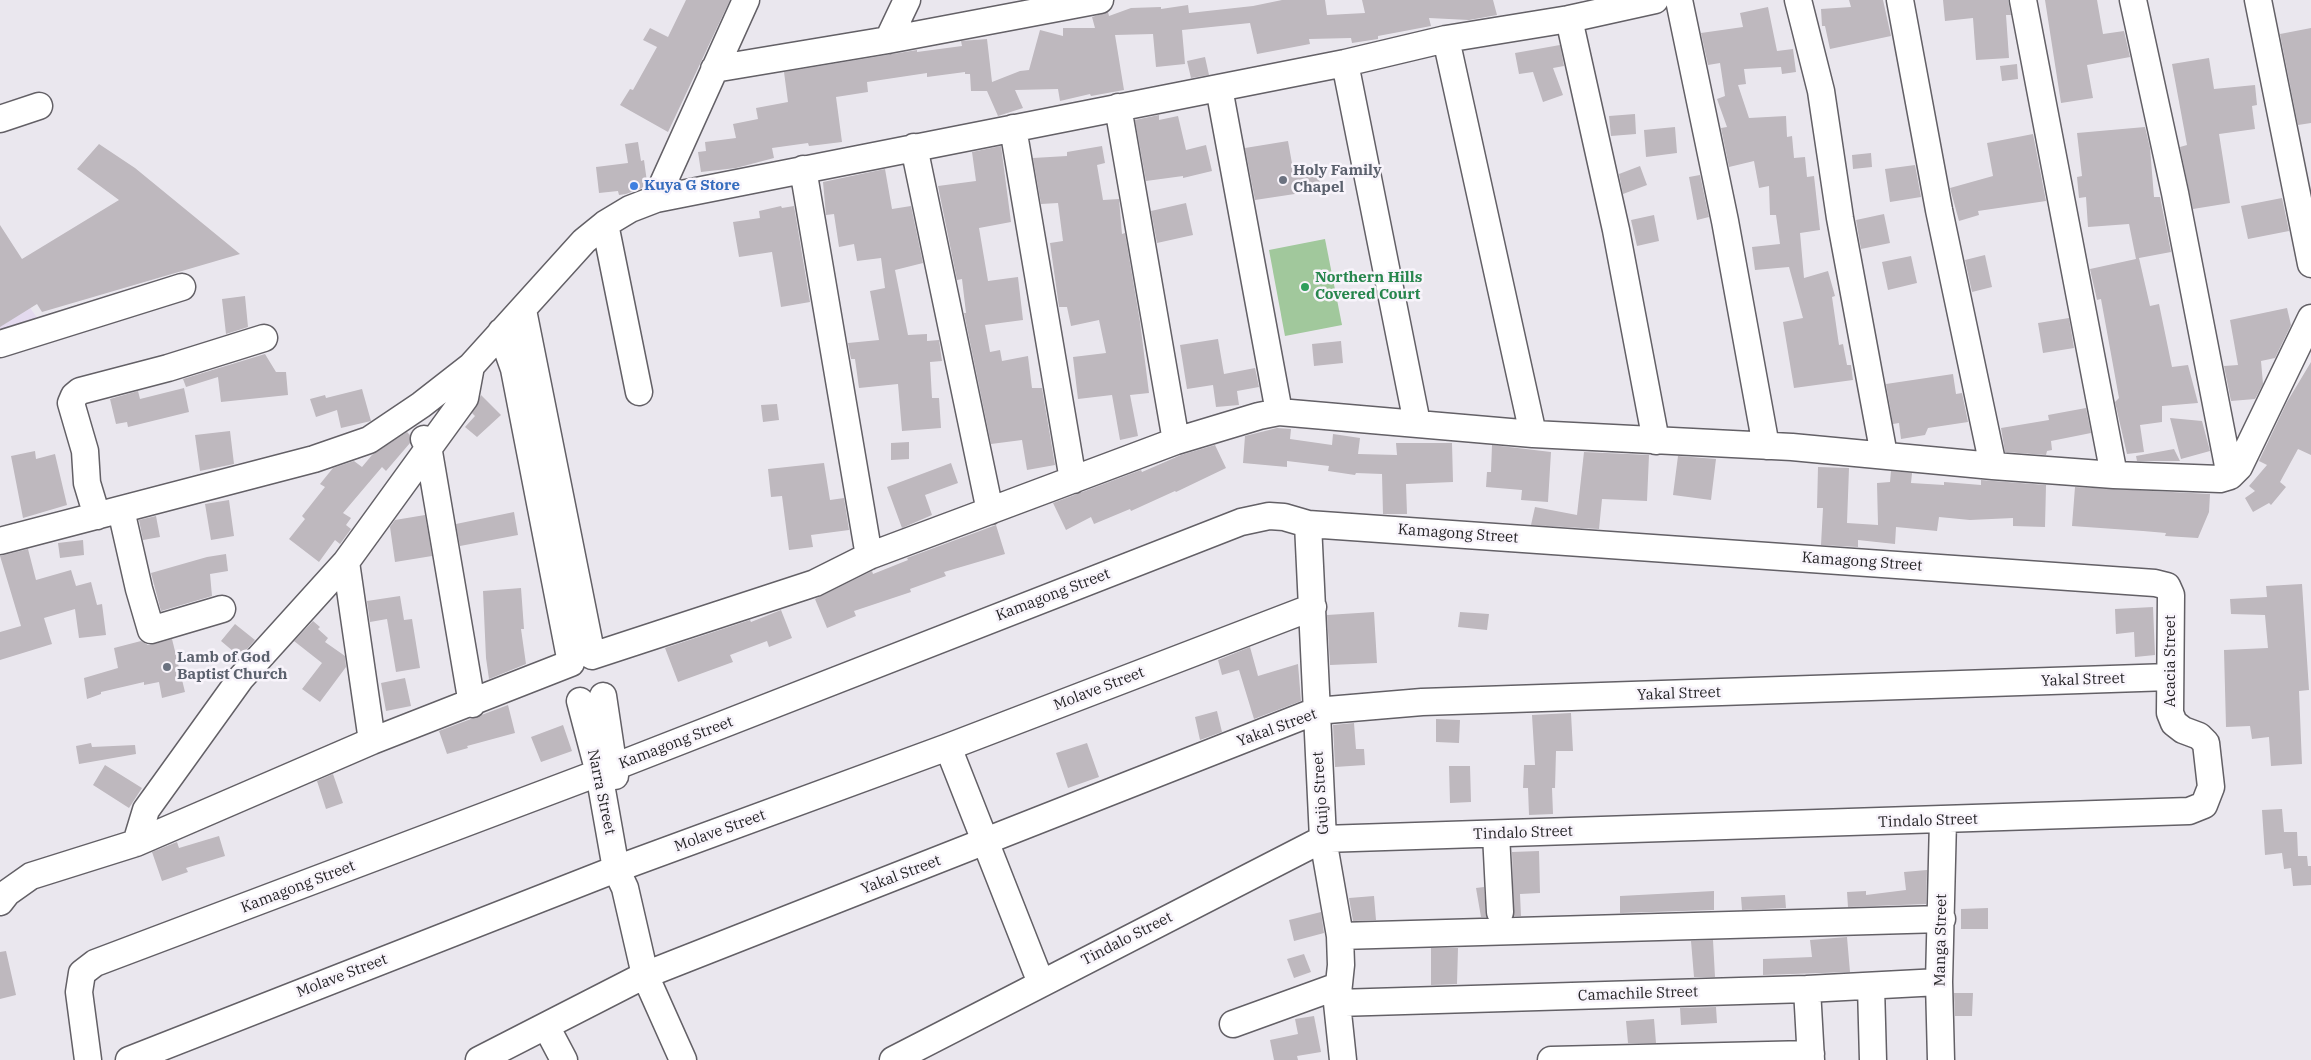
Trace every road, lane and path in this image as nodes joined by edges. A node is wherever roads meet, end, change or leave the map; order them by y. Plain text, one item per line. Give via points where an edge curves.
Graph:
1 (746, 0) edge
2 (906, 0) edge
3 (1100, 0) edge
4 (1655, 0) edge
5 (1679, 0) edge
6 (1798, 0) edge
7 (1900, 0) edge
8 (2023, 0) edge
9 (2133, 0) edge
10 (2258, 0) edge
11 (1570, 19) junction
12 (1446, 39) junction
13 (888, 40) junction
14 (1345, 63) junction
15 (714, 69) junction
16 (1218, 88) junction
17 (39, 106) dead end
18 (1118, 107) junction
19 (0, 120) edge
20 (1013, 128) junction
21 (914, 147) junction
22 (803, 169) junction
23 (656, 199) junction
24 (605, 224) junction
25 (2311, 264) edge
26 (182, 287) dead end
27 (523, 310) junction
28 (2311, 318) edge
29 (501, 332) junction
30 (264, 338) dead end
31 (0, 344) edge
32 (471, 366) junction
33 (639, 392) dead end
34 (410, 411) junction
35 (1279, 412) junction
36 (1417, 423) junction
37 (1533, 434) junction
38 (1176, 441) junction
39 (1656, 441) junction
40 (428, 446) junction
41 (1766, 446) junction
42 (1884, 455) junction
43 (1993, 466) junction
44 (2114, 475) junction
45 (2230, 476) junction
46 (1073, 480) junction
47 (990, 511) junction
48 (109, 513) junction
49 (1308, 524) junction
50 (0, 541) edge
51 (869, 556) junction
52 (346, 562) junction
53 (2167, 586) joint
54 (1313, 607) junction
55 (222, 609) dead end
56 (582, 660) junction
57 (2170, 677) junction
58 (591, 698) junction
59 (472, 704) junction
60 (1316, 711) junction
61 (372, 741) junction
62 (948, 746) junction
63 (606, 770) junction
64 (2204, 805) joint
65 (1942, 820) junction
66 (1496, 834) junction
67 (1323, 839) junction
68 (136, 842) junction
69 (986, 842) junction
70 (624, 872) junction
71 (0, 902) edge
72 (1500, 912) dead end
73 (1942, 919) junction
74 (1340, 936) junction
75 (645, 975) junction
76 (1939, 982) junction
77 (1041, 983) junction
78 (1871, 986) junction
79 (1807, 989) junction
80 (1337, 995) junction
81 (1233, 1024) dead end
82 (546, 1026) junction
83 (1811, 1057) edge
84 (88, 1060) edge
85 (129, 1060) edge
86 (479, 1060) edge
87 (564, 1060) edge
88 (683, 1060) edge
89 (894, 1060) edge
90 (1344, 1060) edge
91 (1551, 1060) edge
92 (1873, 1060) edge
93 (1941, 1060) edge

1 - 15 street
2 - 13 street
3 - 13 street
4 - 11 street
5 - 41 street
6 - 42 street via 1821,91 1840,218
7 - 43 street via 1939,210
8 - 44 street
9 - 45 street via 2177,203
10 - 25 street
11 - 12 street
11 - 39 street via 1616,230
12 - 14 street
12 - 37 street
13 - 15 street
14 - 16 street
14 - 36 street
15 - 23 street
16 - 18 street
16 - 35 street
17 - 19 street
18 - 20 street
18 - 38 street
20 - 21 street
20 - 46 street
21 - 22 street
21 - 47 street
22 - 23 street
22 - 51 street
23 - 24 street
24 - 27 street via 568,256
24 - 33 street
26 - 31 street
27 - 29 street
27 - 56 street
28 - 45 street via 2246,454
29 - 32 street
29 - 56 street via 514,369
30 - 48 street via 80,391 74,396 71,402 85,451 87,483
32 - 34 street
32 - 40 street via 465,398
34 - 40 street
34 - 48 street via 369,440 314,459
35 - 36 street
35 - 38 street
36 - 37 street
37 - 39 street
38 - 46 street
39 - 41 street
40 - 52 street
40 - 59 street
41 - 42 street
42 - 43 street
43 - 44 street
44 - 45 street via 2207,480
46 - 47 street
47 - 51 street
48 - 50 street
48 - 55 street via 139,589 151,630
49 - 53 street, Kamagong Street via 2155,582
49 - 54 street, Guijo Street
49 - 63 street, Kamagong Street via 1269,516 1241,522
51 - 56 street via 815,583
52 - 61 street
52 - 68 street via 240,678 146,810
53 - 57 street, Acacia Street via 2171,595
54 - 60 street, Guijo Street
54 - 62 street, Molave Street
56 - 58 street via 567,669 565,684 568,691
56 - 58 street via 599,659 609,670 610,684
56 - 59 street
57 - 60 street, Yakal Street via 1422,702
57 - 64 street, Acacia Street via 2170,713 2174,723 2206,743 2211,787
58 - 63 street, Narra Street
59 - 61 street
60 - 67 street, Guijo Street
60 - 69 street, Yakal Street
61 - 68 street
62 - 69 street
62 - 70 street, Molave Street
63 - 70 street, Narra Street
63 - 84 street, Kamagong Street via 95,963 82,973 79,992
64 - 65 street, Tindalo Street via 2189,811
65 - 66 street, Tindalo Street
65 - 73 street, Manga Street
66 - 67 street, Tindalo Street
66 - 72 street
67 - 74 street, Guijo Street
67 - 77 street, Tindalo Street
68 - 71 street via 31,876
69 - 75 street, Yakal Street
69 - 77 street
70 - 75 street, Narra Street
70 - 85 street, Molave Street
73 - 74 street
73 - 76 street, Manga Street
74 - 80 street, Guijo Street
75 - 82 street, Yakal Street
75 - 88 street, Narra Street
76 - 78 street, Camachile Street
76 - 93 street, Manga Street
77 - 89 street, Tindalo Street
78 - 79 street, Camachile Street
78 - 92 street
79 - 80 street, Camachile Street
79 - 83 street
80 - 81 street, Camachile Street
80 - 90 street, Guijo Street
82 - 86 street, Yakal Street
82 - 87 street
83 - 91 street

